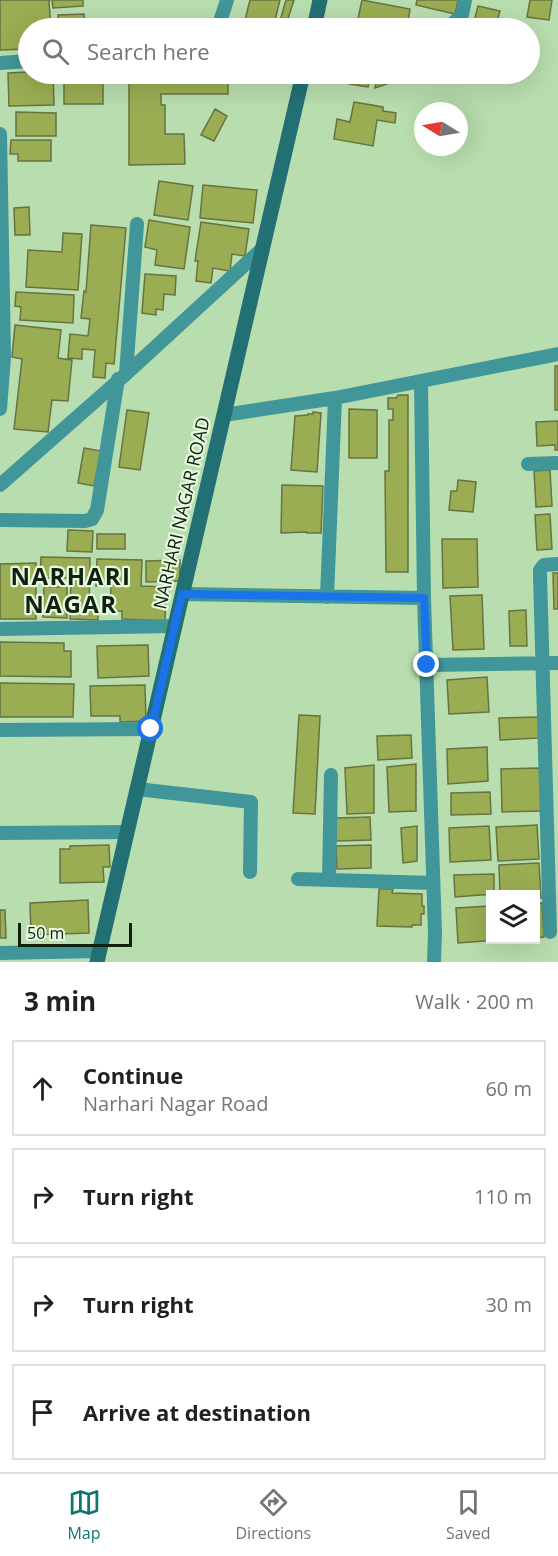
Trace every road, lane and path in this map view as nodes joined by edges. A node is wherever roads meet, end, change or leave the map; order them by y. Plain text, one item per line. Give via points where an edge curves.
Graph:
1 (227, 0) edge
2 (320, 0) edge
3 (465, 0) edge
4 (221, 18) edge
5 (316, 18) edge
6 (459, 18) edge
7 (18, 62) edge
8 (0, 63) edge
9 (301, 84) edge
10 (0, 134) edge
11 (137, 224) dead end
12 (262, 249) junction
13 (558, 354) edge
14 (2, 358) edge
15 (122, 376) junction
16 (421, 382) junction
17 (335, 398) junction
18 (0, 409) edge
19 (224, 415) junction
20 (558, 463) edge
21 (528, 464) dead end
22 (0, 485) edge
23 (0, 520) edge
24 (558, 564) edge
25 (182, 594) junction
26 (327, 597) junction
27 (424, 598) junction
28 (174, 626) junction
29 (0, 629) edge
30 (542, 663) junction
31 (558, 663) edge
32 (427, 665) junction
33 (151, 729) junction
34 (0, 730) edge
35 (551, 764) edge
36 (331, 775) dead end
37 (137, 789) junction
38 (127, 832) junction
39 (0, 833) edge
40 (250, 872) dead end
41 (298, 879) dead end
42 (329, 880) junction
43 (433, 883) junction
44 (550, 932) dead end
45 (0, 953) edge
46 (98, 957) edge
47 (434, 962) edge

1 - 4 street
2 - 5 street
3 - 6 street
7 - 8 street
9 - 12 street, NARHARI NAGAR ROAD
10 - 14 street
11 - 15 street
12 - 15 street
12 - 19 street, NARHARI NAGAR ROAD
13 - 16 street
14 - 18 street
15 - 22 street
15 - 23 street via 97,510 92,519
16 - 17 street
16 - 27 street
17 - 19 street
17 - 26 street
19 - 25 street, NARHARI NAGAR ROAD
20 - 21 street
24 - 30 street via 540,570
25 - 26 street
25 - 28 street, NARHARI NAGAR ROAD
26 - 27 street
27 - 32 street
28 - 29 street
28 - 33 street, NARHARI NAGAR ROAD
30 - 31 street
30 - 32 street
30 - 35 street
32 - 43 street
33 - 34 street
33 - 37 street, NARHARI NAGAR ROAD
35 - 44 street
36 - 42 street
37 - 38 street, NARHARI NAGAR ROAD
37 - 40 street via 251,802
38 - 39 street
38 - 46 street, NARHARI NAGAR ROAD
41 - 42 street
42 - 43 street
43 - 47 street
45 - 46 street

